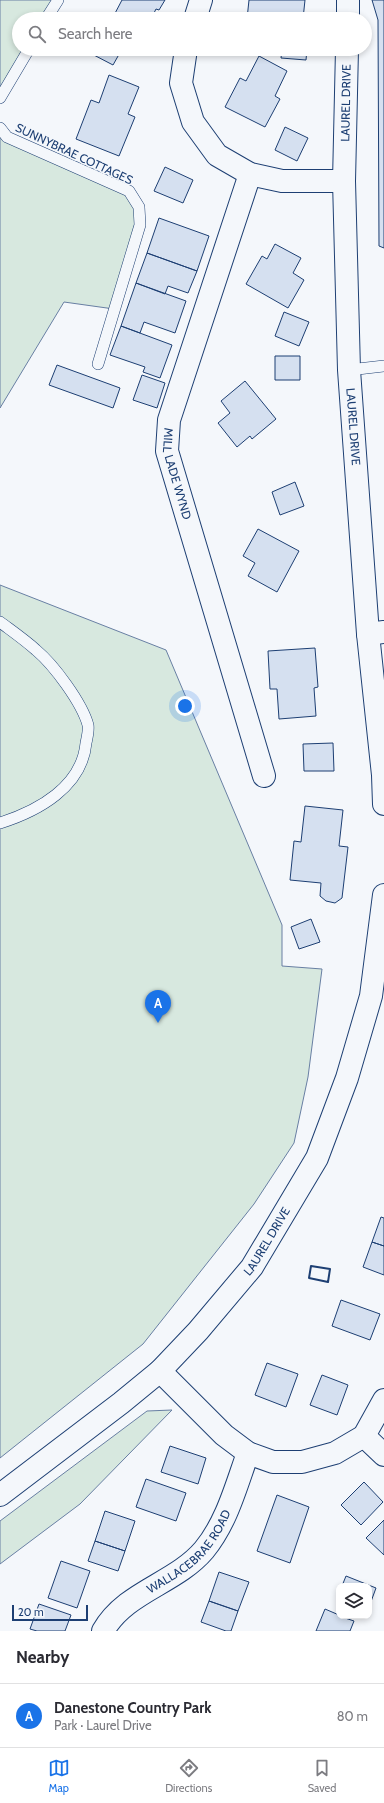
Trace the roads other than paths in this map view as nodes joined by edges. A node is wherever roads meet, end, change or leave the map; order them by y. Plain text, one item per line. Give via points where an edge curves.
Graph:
1 (58, 0) edge
2 (201, 0) edge
3 (348, 0) edge
4 (50, 12) edge
5 (197, 12) edge
6 (348, 12) edge
7 (25, 56) edge
8 (185, 56) edge
9 (347, 56) edge
10 (0, 98) edge
11 (0, 128) edge
12 (250, 174) junction
13 (344, 181) junction
14 (98, 364) dead end
15 (384, 366) edge
16 (349, 370) junction
17 (0, 622) edge
18 (376, 633) edge
19 (264, 776) dead end
20 (384, 804) edge
21 (0, 823) edge
22 (384, 895) edge
23 (160, 1371) junction
24 (384, 1400) edge
25 (364, 1436) junction
26 (248, 1453) junction
27 (384, 1455) edge
28 (0, 1495) edge
29 (103, 1631) edge

1 - 4 lane
2 - 5 street
3 - 6 street
7 - 10 lane
8 - 12 street via 181,83 193,122 217,155
9 - 13 street, LAUREL DRIVE
11 - 14 lane, SUNNYBRAE COTTAGES via 7,137 129,191 139,207 140,225
12 - 13 street via 282,181
12 - 19 street, MILL LADE WYND via 169,420 167,451
13 - 16 street, LAUREL DRIVE
15 - 16 lane
16 - 18 street, LAUREL DRIVE
17 - 21 lane via 42,656 74,694 88,726 85,757 73,779 51,800 22,816
18 - 20 street, LAUREL DRIVE
22 - 23 street, LAUREL DRIVE via 371,996 347,1078 317,1158 252,1267
23 - 26 street via 224,1435
23 - 28 street, LAUREL DRIVE via 122,1403
24 - 25 street
25 - 26 street via 335,1453 302,1462 273,1462
25 - 27 street
26 - 29 street, WALLACEBRAE ROAD via 224,1520 204,1550 179,1571 126,1604 110,1619

